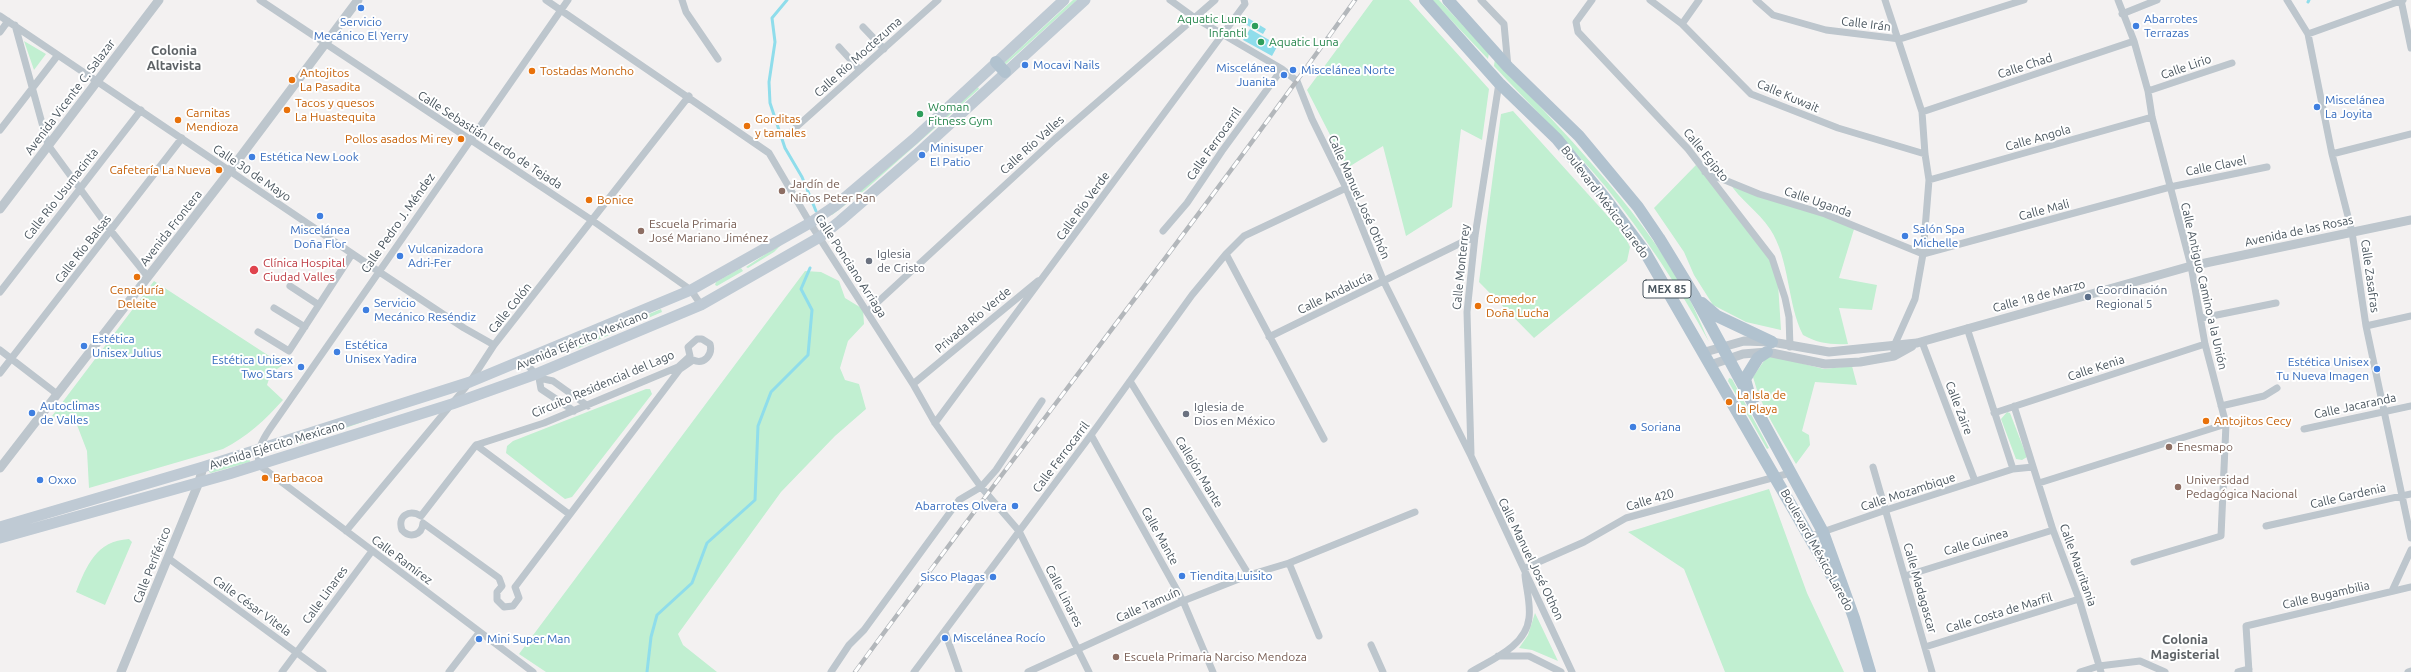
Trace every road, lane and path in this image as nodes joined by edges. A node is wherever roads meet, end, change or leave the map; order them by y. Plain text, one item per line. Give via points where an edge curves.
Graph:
1 (159, 0) edge
2 (260, 0) edge
3 (358, 0) edge
4 (546, 0) edge
5 (568, 0) edge
6 (682, 0) edge
7 (938, 0) edge
8 (1064, 0) edge
9 (1086, 0) edge
10 (1170, 0) edge
11 (1214, 0) edge
12 (1244, 0) edge
13 (1425, 0) edge
14 (1448, 0) edge
15 (1481, 0) edge
16 (1592, 0) edge
17 (1650, 0) edge
18 (1699, 0) edge
19 (1756, 0) edge
20 (1885, 0) edge
21 (2024, 0) edge
22 (2118, 0) edge
23 (2157, 0) edge
24 (2287, 0) edge
25 (2402, 0) edge
26 (561, 10) junction
27 (2122, 14) junction
28 (0, 16) edge
29 (1195, 18) junction
30 (12, 23) junction
31 (1682, 24) junction
32 (863, 27) dead end
33 (0, 32) edge
34 (1222, 34) junction
35 (2308, 34) junction
36 (1900, 39) junction
37 (2134, 41) junction
38 (325, 44) junction
39 (839, 47) dead end
40 (2411, 48) edge
41 (884, 49) junction
42 (58, 55) junction
43 (718, 59) dead end
44 (996, 62) junction
45 (2232, 63) dead end
46 (1508, 67) junction
47 (1282, 69) junction
48 (860, 70) junction
49 (1005, 72) junction
50 (96, 81) junction
51 (1499, 83) junction
52 (32, 87) junction
53 (2148, 91) junction
54 (689, 96) junction
55 (141, 110) junction
56 (1922, 112) junction
57 (2152, 117) junction
58 (0, 130) edge
59 (793, 130) dead end
60 (2411, 134) edge
61 (182, 138) junction
62 (470, 140) junction
63 (48, 145) junction
64 (1925, 154) junction
65 (2332, 154) junction
66 (2267, 167) dead end
67 (229, 172) junction
68 (1705, 172) junction
69 (1929, 180) junction
70 (2170, 187) junction
71 (79, 188) junction
72 (1346, 188) junction
73 (0, 209) edge
74 (2411, 220) edge
75 (593, 221) junction
76 (810, 223) junction
77 (111, 231) junction
78 (1163, 231) dead end
79 (2352, 232) junction
80 (1475, 236) junction
81 (820, 237) junction
82 (352, 254) junction
83 (1226, 254) junction
84 (1923, 254) junction
85 (2191, 266) junction
86 (378, 271) junction
87 (1047, 273) junction
88 (148, 277) junction
89 (1384, 282) junction
90 (290, 286) dead end
91 (691, 290) junction
92 (0, 292) edge
93 (1695, 297) junction
94 (2276, 302) dead end
95 (319, 305) junction
96 (701, 305) junction
97 (274, 308) dead end
98 (868, 311) junction
99 (2411, 316) edge
100 (2202, 318) junction
101 (2366, 326) junction
102 (305, 327) junction
103 (1968, 328) junction
104 (258, 332) dead end
105 (1269, 338) junction
106 (1920, 343) junction
107 (2205, 344) junction
108 (494, 345) junction
109 (1722, 346) junction
110 (1894, 346) junction
111 (1769, 347) junction
112 (1790, 347) junction
113 (0, 350) edge
114 (1705, 352) junction
115 (1894, 356) junction
116 (12, 358) junction
117 (1728, 358) junction
118 (524, 361) junction
119 (1710, 365) junction
120 (0, 373) edge
121 (537, 376) junction
122 (1130, 381) junction
123 (470, 382) junction
124 (913, 384) junction
125 (2277, 388) dead end
126 (57, 394) junction
127 (1749, 395) junction
128 (1042, 401) dead end
129 (452, 404) junction
130 (588, 406) junction
131 (2014, 406) junction
132 (2221, 406) junction
133 (2411, 406) edge
134 (2384, 410) junction
135 (574, 411) junction
136 (1994, 413) junction
137 (935, 423) junction
138 (2226, 424) junction
139 (2304, 429) dead end
140 (1091, 435) junction
141 (1324, 439) dead end
142 (476, 445) junction
143 (259, 449) junction
144 (1471, 456) junction
145 (259, 464) junction
146 (203, 467) junction
147 (1873, 467) dead end
148 (2033, 467) junction
149 (0, 468) edge
150 (2013, 470) junction
151 (1790, 473) junction
152 (1775, 475) junction
153 (199, 482) junction
154 (1975, 482) junction
155 (2039, 483) junction
156 (981, 487) junction
157 (2411, 494) edge
158 (2402, 496) junction
159 (1886, 510) junction
160 (1415, 512) dead end
161 (569, 514) junction
162 (2266, 526) dead end
163 (0, 527) edge
164 (2053, 530) junction
165 (346, 531) junction
166 (1019, 531) junction
167 (1823, 532) junction
168 (1811, 536) junction
169 (0, 538) edge
170 (2411, 538) edge
171 (2411, 550) edge
172 (372, 551) junction
173 (168, 558) junction
174 (2134, 562) dead end
175 (1289, 563) junction
176 (1525, 568) junction
177 (1249, 575) junction
178 (1905, 576) junction
179 (2411, 587) edge
180 (2392, 591) junction
181 (2079, 599) junction
182 (1183, 601) junction
183 (1854, 618) junction
184 (945, 632) junction
185 (479, 633) junction
186 (1319, 636) dead end
187 (1371, 645) dead end
188 (1925, 647) junction
189 (1079, 649) junction
190 (297, 652) junction
191 (1498, 656) junction
192 (2100, 669) edge
193 (2249, 671) edge
194 (2411, 671) edge
195 (121, 672) edge
196 (282, 672) edge
197 (323, 672) edge
198 (449, 672) edge
199 (533, 672) edge
200 (831, 672) edge
201 (914, 672) edge
202 (959, 672) edge
203 (1028, 672) edge
204 (1088, 672) edge
205 (1213, 672) edge
206 (1382, 672) edge
207 (1471, 672) edge
208 (1561, 672) edge
209 (1572, 672) edge
210 (1870, 672) edge
211 (1932, 672) edge
212 (2080, 672) edge
213 (2164, 672) edge
214 (2238, 672) edge
215 (2408, 672) edge

1 - 50 street, Avenida Vicente C. Salazar
2 - 38 street, Calle Sebastián Lerdo de Tejada
3 - 38 street, Avenida Frontera
4 - 26 street, Calle Ponciano Arriaga
5 - 26 street, Calle Pedro J. Méndez
6 - 43 street via 686,12
7 - 41 street, Calle Río Moctezuma
8 - 44 main road, Avenida Ejército Mexicano
9 - 49 main road, Avenida Ejército Mexicano
10 - 29 street, Calle Manuel José Othón
11 - 29 street, Calle Río Valles
12 - 34 street, Calle Río Verde via 1245,4
13 - 51 main road, Boulevard México-Laredo / MEX 85
14 - 46 main road, Boulevard México-Laredo / MEX 85
15 - 46 street via 1504,24
16 - 68 street, Calle Egipto via 1576,22 1578,32 1651,108
17 - 31 street, Calle Kuwait
18 - 31 street
19 - 36 street, Calle Irán via 1773,14 1826,30
20 - 36 street
21 - 36 street, Calle Irán
22 - 27 street, Calle Antiguo Camino a la Unión
23 - 27 street
24 - 35 street, Calle Zasafras
25 - 35 street
25 - 40 street
26 - 54 street, Calle Ponciano Arriaga
26 - 62 street, Calle Pedro J. Méndez
27 - 37 street, Calle Antiguo Camino a la Unión
28 - 30 street, Calle 30 de Mayo
29 - 34 street, Calle Manuel José Othón
29 - 98 street, Calle Río Valles via 1055,139
30 - 33 street
30 - 42 street, Calle 30 de Mayo
30 - 52 street
31 - 64 street, Calle Kuwait via 1751,94 1838,128
32 - 41 street
34 - 47 street, Calle Manuel José Othón
34 - 87 street, Calle Río Verde
35 - 65 street, Calle Zasafras
36 - 56 street
37 - 53 street, Calle Antiguo Camino a la Unión
37 - 56 street, Calle Chad
38 - 62 street, Calle Sebastián Lerdo de Tejada
38 - 67 street, Avenida Frontera
39 - 48 street
41 - 48 street, Calle Río Moctezuma
42 - 50 street, Calle 30 de Mayo
42 - 52 street
44 - 49 main road
44 - 76 main road, Avenida Ejército Mexicano via 861,185
45 - 53 street, Calle Lirio
46 - 93 main road, Boulevard México-Laredo / MEX 85 via 1579,136 1638,208
47 - 72 street, Calle Manuel José Othón via 1297,81 1312,119
47 - 78 street, Calle Ferrocarril via 1222,150 1187,203
48 - 59 street, Calle Río Moctezuma
49 - 81 main road, Avenida Ejército Mexicano via 916,156
50 - 55 street, Calle 30 de Mayo
50 - 63 street, Avenida Vicente C. Salazar
51 - 80 street, Calle Monterrey
51 - 114 main road, Boulevard México-Laredo / MEX 85 via 1557,140 1605,198 1645,252
52 - 58 street
52 - 63 street
53 - 57 street, Calle Antiguo Camino a la Unión
54 - 75 street, Calle Colón
54 - 76 street, Calle Ponciano Arriaga via 769,153
55 - 61 street, Calle 30 de Mayo
55 - 71 street, Calle Río Usumacinta
56 - 64 street
57 - 69 street, Calle Angola
57 - 70 street, Calle Antiguo Camino a la Unión
60 - 65 street
61 - 67 street, Calle 30 de Mayo
61 - 77 street, Calle Río Balsas
62 - 75 street, Calle Sebastián Lerdo de Tejada
62 - 86 street, Calle Pedro J. Méndez
63 - 71 street
63 - 73 street, Avenida Vicente C. Salazar
64 - 69 street
65 - 79 street, Calle Zasafras
66 - 70 street, Calle Clavel
67 - 82 street, Calle 30 de Mayo
67 - 88 street, Avenida Frontera
68 - 84 street, Calle Uganda via 1759,194 1825,214
68 - 112 street, Calle Egipto via 1772,258 1789,317
69 - 84 street
70 - 84 street, Calle Mali
70 - 85 street, Calle Antiguo Camino a la Unión
71 - 77 street
71 - 92 street, Calle Río Usumacinta
72 - 83 street, Calle Ferrocarril via 1244,236
72 - 89 street, Calle Manuel José Othón
74 - 79 street, Avenida de las Rosas
75 - 91 street, Calle Sebastián Lerdo de Tejada
75 - 108 street, Calle Colón
76 - 81 street, Calle Ponciano Arriaga
76 - 91 main road, Avenida Ejército Mexicano
77 - 88 street
77 - 116 street, Calle Río Balsas
79 - 85 street, Avenida de las Rosas
79 - 101 street, Calle Zasafras
80 - 89 street, Calle Andalucía
80 - 144 street, Calle Monterrey via 1467,312
81 - 96 main road, Avenida Ejército Mexicano
81 - 98 street, Calle Ponciano Arriaga
82 - 86 street, Calle 30 de Mayo
82 - 95 street
83 - 105 street
83 - 122 street, Calle Ferrocarril via 1192,295
84 - 110 street via 1915,299
85 - 100 street, Calle Antiguo Camino a la Unión
85 - 103 street, Calle 18 de Marzo
86 - 108 street, Calle 30 de Mayo
86 - 143 street, Calle Pedro J. Méndez
87 - 124 street, Privada Río Verde
87 - 137 street, Calle Río Verde
88 - 126 street, Avenida Frontera
89 - 105 street, Calle Andalucía
89 - 144 street, Calle Manuel José Othón
90 - 95 street
91 - 96 street, Calle Sebastián Lerdo de Tejada
91 - 118 main road, Avenida Ejército Mexicano
93 - 109 main road, Boulevard México-Laredo / MEX 85
93 - 111 main road via 1717,316
94 - 100 street
95 - 102 street
96 - 121 main road, Avenida Ejército Mexicano
97 - 102 street
98 - 124 street, Calle Ponciano Arriaga
99 - 101 street
100 - 107 street, Calle Antiguo Camino a la Unión
101 - 134 street, Calle Zasafras
102 - 104 street via 289,351
103 - 106 street, Calle 18 de Marzo
103 - 136 street
105 - 141 street
106 - 110 street, Calle 18 de Marzo
106 - 115 street, Calle 18 de Marzo
106 - 154 street, Calle Zaire
107 - 131 street, Calle Kenia
107 - 132 street, Calle Antiguo Camino a la Unión
108 - 123 street, Calle Colón
109 - 111 street, Calle 18 de Marzo via 1744,341
109 - 114 street, Calle 18 de Marzo
109 - 117 main road, Boulevard México-Laredo / MEX 85
110 - 112 street, Calle 18 de Marzo via 1829,352
110 - 115 street
111 - 112 street, Calle 18 de Marzo
111 - 115 street, Calle 18 de Marzo via 1825,364 1860,362
111 - 117 street, Calle 18 de Marzo
111 - 127 main road via 1758,358 1745,379
113 - 116 street
114 - 119 main road, Boulevard México-Laredo / MEX 85
116 - 120 street, Calle Río Balsas
116 - 126 street
117 - 119 street, Calle 18 de Marzo
117 - 127 main road, Boulevard México-Laredo / MEX 85
118 - 121 street
118 - 123 main road, Avenida Ejército Mexicano
119 - 152 main road, Boulevard México-Laredo / MEX 85
121 - 129 main road, Avenida Ejército Mexicano
121 - 130 street via 552,381
121 - 135 street via 541,389
122 - 140 street, Calle Ferrocarril
122 - 177 street, Callejón Mante
123 - 129 street, Calle Colón
123 - 143 main road, Avenida Ejército Mexicano
124 - 137 street, Calle Ponciano Arriaga
125 - 132 street via 2264,396
126 - 149 street, Avenida Frontera
127 - 151 main road, Boulevard México-Laredo / MEX 85
128 - 156 street via 1000,464
129 - 145 main road, Avenida Ejército Mexicano
129 - 165 street, Calle Colón
130 - 135 street, Circuito Residencial del Lago
130 - 161 street, Circuito Residencial del Lago via 678,367 690,356 688,347 697,339 710,344 708,358 701,362 693,360 680,369
131 - 136 street, Calle Kenia
131 - 148 street, Calle Mauritania
132 - 138 street, Calle Antiguo Camino a la Unión
133 - 134 street, Calle Jacaranda
134 - 139 street, Calle Jacaranda
134 - 158 street, Calle Zasafras
135 - 142 street, Circuito Residencial del Lago
136 - 150 street
137 - 156 street, Calle Ponciano Arriaga
138 - 155 street
138 - 174 street, Calle Antiguo Camino a la Unión via 2221,536
140 - 166 street, Calle Ferrocarril
140 - 182 street, Calle Mante
142 - 161 street
142 - 161 street, Circuito Residencial del Lago via 421,516 415,512 407,513 403,517 400,526 405,534 416,535 421,531 423,523 499,578 502,586 497,592 497,600 509,607 519,598 516,587
143 - 145 street, Calle Pedro J. Méndez
143 - 146 main road, Avenida Ejército Mexicano
144 - 176 street, Calle Manuel José Othon via 1480,480
145 - 153 main road, Avenida Ejército Mexicano
145 - 165 street, Calle Ramírez
146 - 153 street, Calle Periférico
146 - 163 main road, Avenida Ejército Mexicano
147 - 159 street, Calle Madagascar
148 - 150 street
148 - 155 street, Calle Mauritania
150 - 154 street, Calle Mozambique
151 - 152 street, Calle 420
151 - 167 main road, Boulevard México-Laredo / MEX 85
152 - 168 main road, Boulevard México-Laredo / MEX 85
152 - 176 street, Calle 420 via 1626,518 1584,542
153 - 169 main road, Avenida Ejército Mexicano
153 - 173 street, Calle Periférico
154 - 159 street, Calle Mozambique
155 - 164 street, Calle Mauritania
156 - 166 street, Calle Ponciano Arriaga
156 - 200 street via 959,500
157 - 158 street, Calle Gardenia
158 - 162 street, Calle Gardenia
158 - 170 street, Calle Zasafras
159 - 167 street, Calle Mozambique
159 - 178 street, Calle Madagascar
160 - 175 street, Calle Tamuín
164 - 178 street, Calle Guinea
164 - 181 street, Calle Mauritania
165 - 172 street, Calle Ramírez
166 - 184 street, Calle Ferrocarril
166 - 189 street, Calle Linares
167 - 168 street, Calle Mozambique
167 - 183 main road, Boulevard México-Laredo / MEX 85
168 - 183 main road, Boulevard México-Laredo / MEX 85
171 - 180 street
172 - 185 street, Calle Ramírez
172 - 190 street, Calle Linares
173 - 190 street, Calle César Vitela
173 - 195 street, Calle Periférico
175 - 177 street, Calle Tamuín
175 - 186 street
176 - 191 street via 1529,617 1523,637
176 - 209 street, Calle Manuel José Othon
177 - 182 street, Calle Tamuín
178 - 188 street, Calle Madagascar
179 - 180 street, Calle Bugambilia
180 - 193 street, Calle Bugambilia via 2246,626
181 - 188 street, Calle Costa de Marfil
181 - 192 street, Calle Mauritania
182 - 189 street, Calle Tamuín
182 - 205 street, Calle Mante
183 - 210 main road, MEX 85
184 - 201 street, Calle Ferrocarril
184 - 202 street
185 - 198 street
185 - 199 street, Calle Ramírez
187 - 206 street
188 - 211 street, Calle Madagascar
189 - 203 street, Calle Tamuín
189 - 204 street, Calle Linares
190 - 196 street, Calle Linares
190 - 197 street, Calle César Vitela
191 - 207 street
191 - 208 street via 1529,656
192 - 212 street
192 - 213 street via 2140,662
193 - 214 street
194 - 215 street

